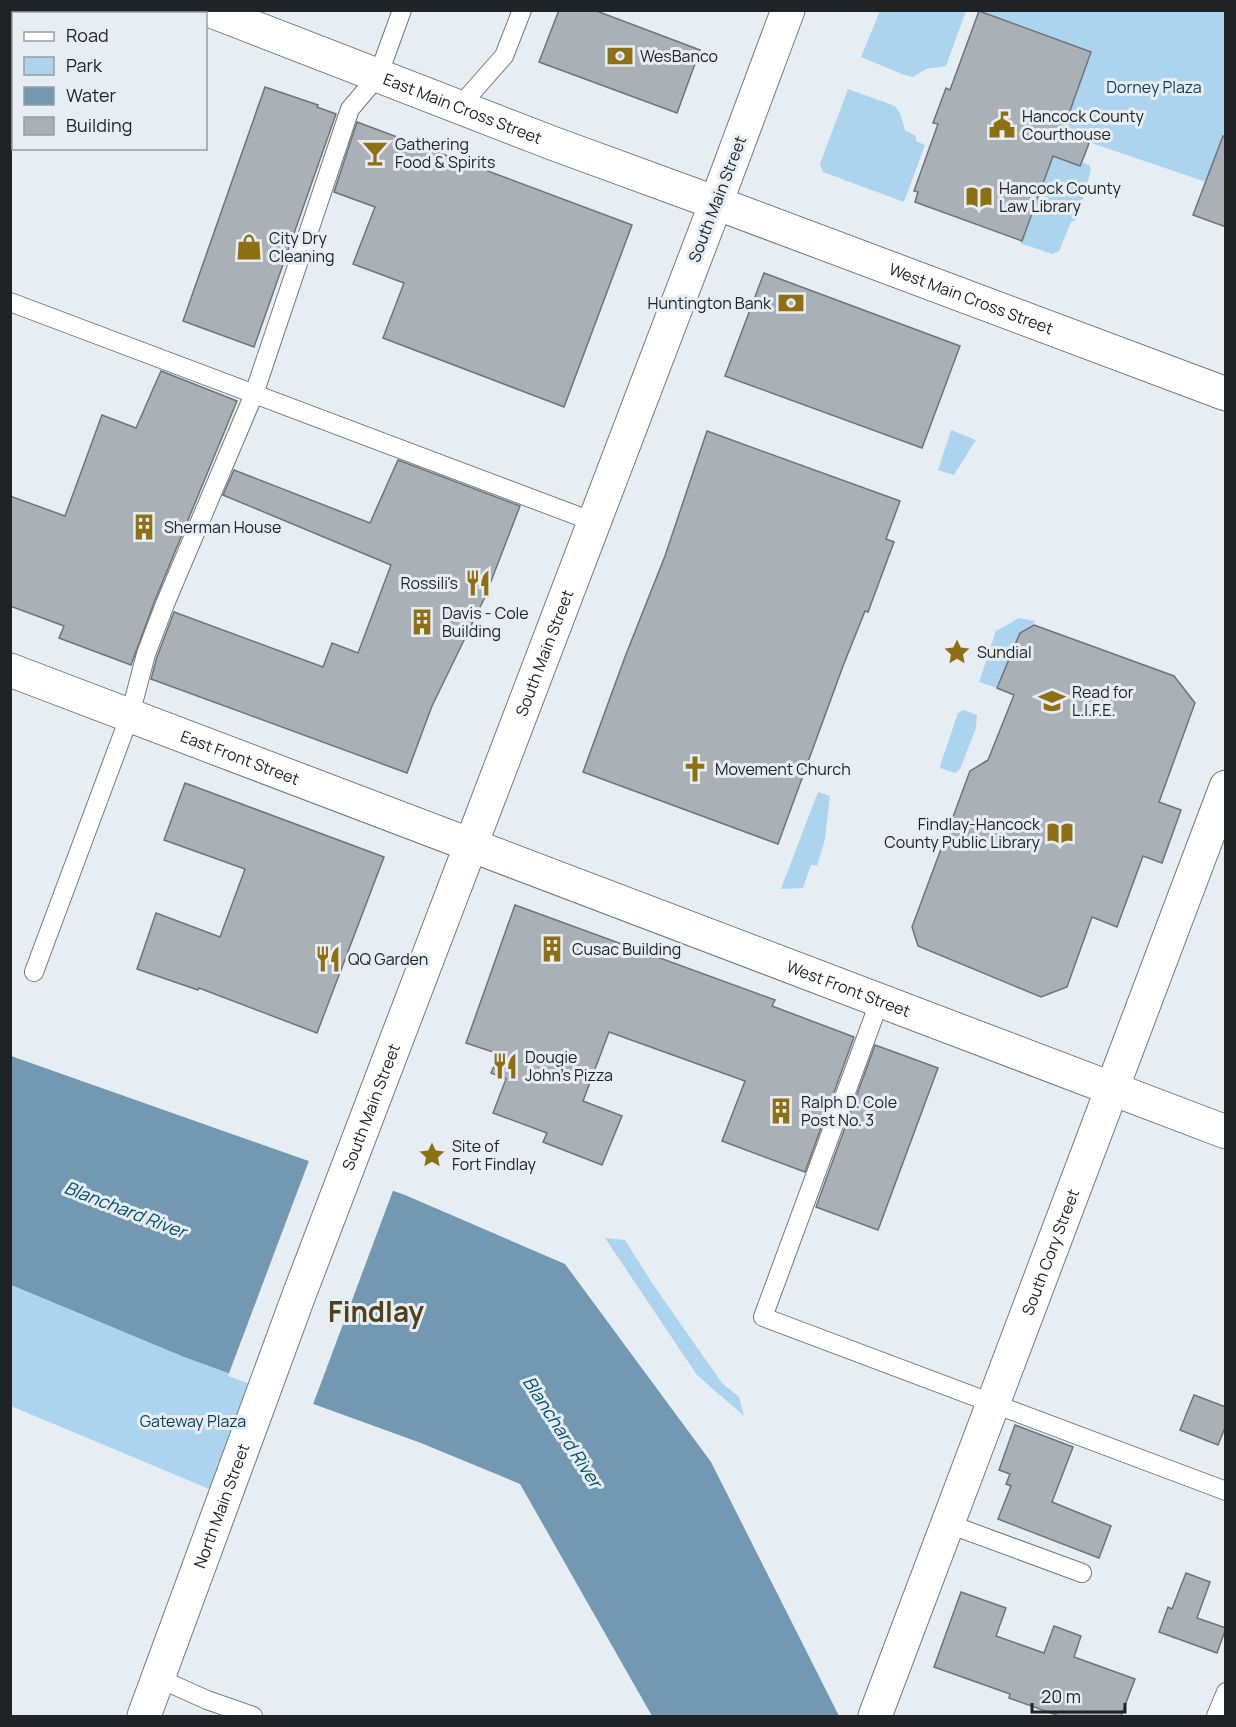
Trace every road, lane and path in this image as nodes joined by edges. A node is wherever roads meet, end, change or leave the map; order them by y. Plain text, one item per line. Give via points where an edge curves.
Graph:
1 (209, 10) edge
2 (402, 10) edge
3 (522, 10) edge
4 (788, 10) edge
5 (378, 76) junction
6 (459, 107) junction
7 (716, 203) junction
8 (10, 302) edge
9 (254, 393) junction
10 (1226, 394) edge
11 (594, 522) junction
12 (10, 670) edge
13 (130, 715) junction
14 (1226, 787) edge
15 (471, 844) junction
16 (34, 972) dead end
17 (880, 1000) junction
18 (1111, 1088) junction
19 (1226, 1132) edge
20 (299, 1296) joint
21 (992, 1403) junction
22 (1226, 1491) edge
23 (946, 1523) junction
24 (1082, 1573) dead end
25 (158, 1678) junction
26 (1226, 1692) edge
27 (144, 1716) edge
28 (253, 1716) edge
29 (875, 1716) edge
30 (1216, 1716) edge

1 - 5 main road, East Main Cross Street
2 - 5 lane
3 - 6 lane via 504,56
4 - 7 main road, South Main Street
5 - 6 main road, East Main Cross Street
5 - 9 lane via 350,109
6 - 7 main road, East Main Cross Street
7 - 10 main road, West Main Cross Street
7 - 11 main road, South Main Street
8 - 9 lane
9 - 11 lane
9 - 13 lane via 165,604 146,654
11 - 15 main road, South Main Street
12 - 13 main road, East Front Street
13 - 15 main road, East Front Street
13 - 16 lane
14 - 18 main road, South Cory Street
15 - 17 main road, West Front Street
15 - 20 main road, South Main Street
17 - 18 main road, West Front Street
17 - 21 lane via 763,1317
18 - 19 main road, West Front Street
18 - 21 main road, South Cory Street
20 - 25 main road, North Main Street
21 - 22 lane
21 - 23 main road, South Cory Street
23 - 24 lane
23 - 29 main road, South Cory Street
25 - 27 main road, North Main Street
25 - 28 lane
26 - 30 lane

